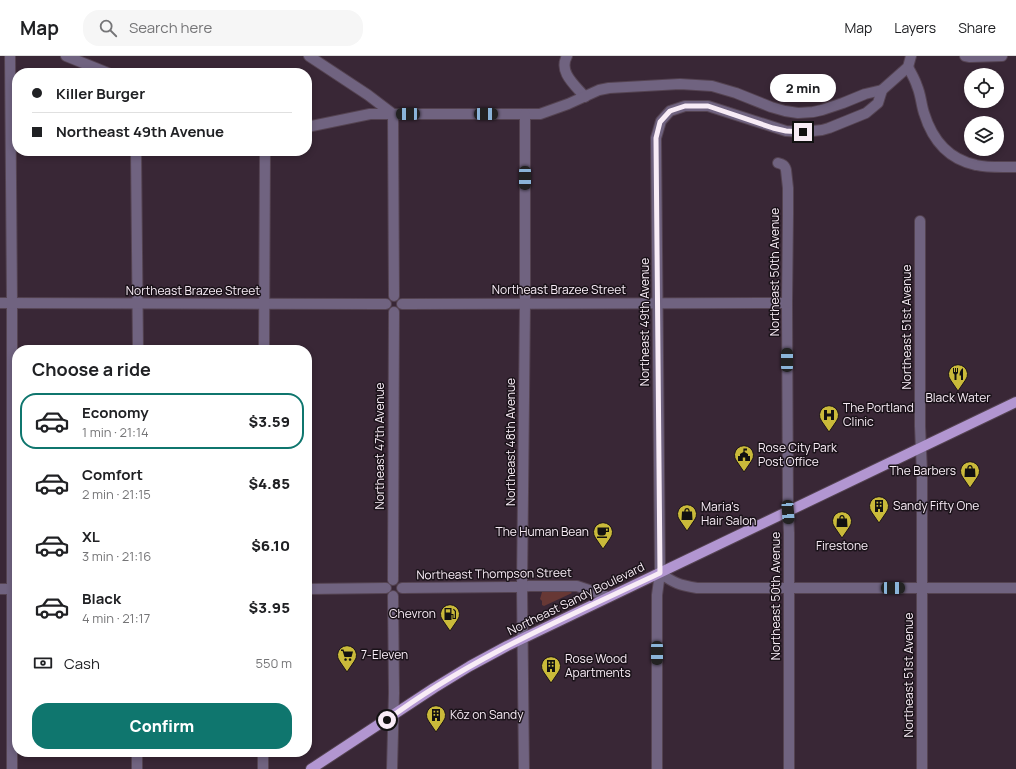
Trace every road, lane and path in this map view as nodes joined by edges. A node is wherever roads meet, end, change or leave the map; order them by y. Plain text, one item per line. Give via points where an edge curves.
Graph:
1 (10, 56) edge
2 (66, 56) edge
3 (309, 56) edge
4 (567, 56) edge
5 (911, 56) edge
6 (965, 56) edge
7 (1002, 56) edge
8 (908, 66) junction
9 (96, 68) edge
10 (882, 90) junction
11 (585, 97) junction
12 (392, 114) junction
13 (525, 114) junction
14 (312, 126) edge
15 (136, 156) edge
16 (264, 156) edge
17 (778, 163) dead end
18 (1016, 167) edge
19 (920, 221) dead end
20 (394, 296) junction
21 (0, 303) edge
22 (12, 303) junction
23 (657, 303) junction
24 (787, 303) junction
25 (138, 304) junction
26 (264, 304) junction
27 (386, 304) junction
28 (402, 304) junction
29 (525, 304) junction
30 (394, 312) junction
31 (12, 345) edge
32 (138, 345) edge
33 (264, 345) edge
34 (1016, 402) edge
35 (921, 448) junction
36 (788, 512) junction
37 (660, 573) junction
38 (393, 580) junction
39 (386, 588) junction
40 (402, 588) junction
41 (522, 588) junction
42 (922, 588) junction
43 (1016, 588) edge
44 (0, 589) edge
45 (12, 589) edge
46 (312, 589) edge
47 (790, 589) junction
48 (393, 596) junction
49 (608, 597) junction
50 (523, 638) junction
51 (394, 714) junction
52 (12, 757) edge
53 (137, 757) edge
54 (263, 757) edge
55 (12, 769) edge
56 (137, 769) edge
57 (263, 769) edge
58 (311, 769) edge
59 (392, 769) edge
60 (524, 769) edge
61 (657, 769) edge
62 (789, 769) edge
63 (922, 769) edge

1 - 22 street
2 - 9 street
3 - 12 street via 368,94
4 - 11 street via 564,64 566,74
5 - 8 street
6 - 7 street
8 - 10 street
8 - 18 street via 918,87 924,114 932,133 943,149 958,159 976,165
10 - 11 street via 813,112 771,107 712,86 680,84 620,87 599,90
10 - 23 street, Northeast 49th Avenue via 878,103 866,113 813,132 773,128 708,106 685,106 670,111 660,122 656,138
11 - 13 street via 540,114
12 - 13 street
12 - 14 street via 370,114
12 - 20 street
13 - 29 street, Northeast 48th Avenue
15 - 25 street
16 - 26 street
17 - 24 street, Northeast 50th Avenue via 785,168 788,188
19 - 35 street, Northeast 51st Avenue
20 - 27 street via 389,298
20 - 28 street via 401,300
21 - 22 street, Northeast Brazee Street
22 - 25 street, Northeast Brazee Street
22 - 31 street
23 - 24 street, Northeast Brazee Street
23 - 29 street, Northeast Brazee Street
23 - 37 street, Northeast 49th Avenue
24 - 36 street, Northeast 50th Avenue
25 - 26 street, Northeast Brazee Street
25 - 32 street
26 - 27 street, Northeast Brazee Street
26 - 33 street
27 - 30 street via 388,309
28 - 29 street, Northeast Brazee Street
28 - 30 street via 400,310
29 - 41 street, Northeast 48th Avenue
30 - 38 street, Northeast 47th Avenue
34 - 35 main road, Northeast Sandy Boulevard
35 - 36 main road, Northeast Sandy Boulevard
35 - 42 street, Northeast 51st Avenue
36 - 37 main road, Northeast Sandy Boulevard
36 - 47 street, Northeast 50th Avenue
37 - 47 street via 682,586 697,588
37 - 49 main road, Northeast Sandy Boulevard
37 - 61 street, Northeast 49th Avenue via 657,595
38 - 39 street
38 - 40 street via 400,582
39 - 46 street
39 - 48 street
40 - 41 street, Northeast Thompson Street
40 - 48 street via 397,596
41 - 49 street, Northeast Thompson Street via 577,586
41 - 50 street, Northeast 48th Avenue
42 - 43 street
42 - 47 street
42 - 63 street, Northeast 51st Avenue
44 - 45 street
47 - 62 street, Northeast 50th Avenue
48 - 51 street
49 - 50 main road, Northeast Sandy Boulevard
50 - 51 main road, Northeast Sandy Boulevard via 470,666
50 - 60 street, Northeast 48th Avenue
51 - 58 main road, Northeast Sandy Boulevard
51 - 59 street
52 - 55 street
53 - 56 street
54 - 57 street

